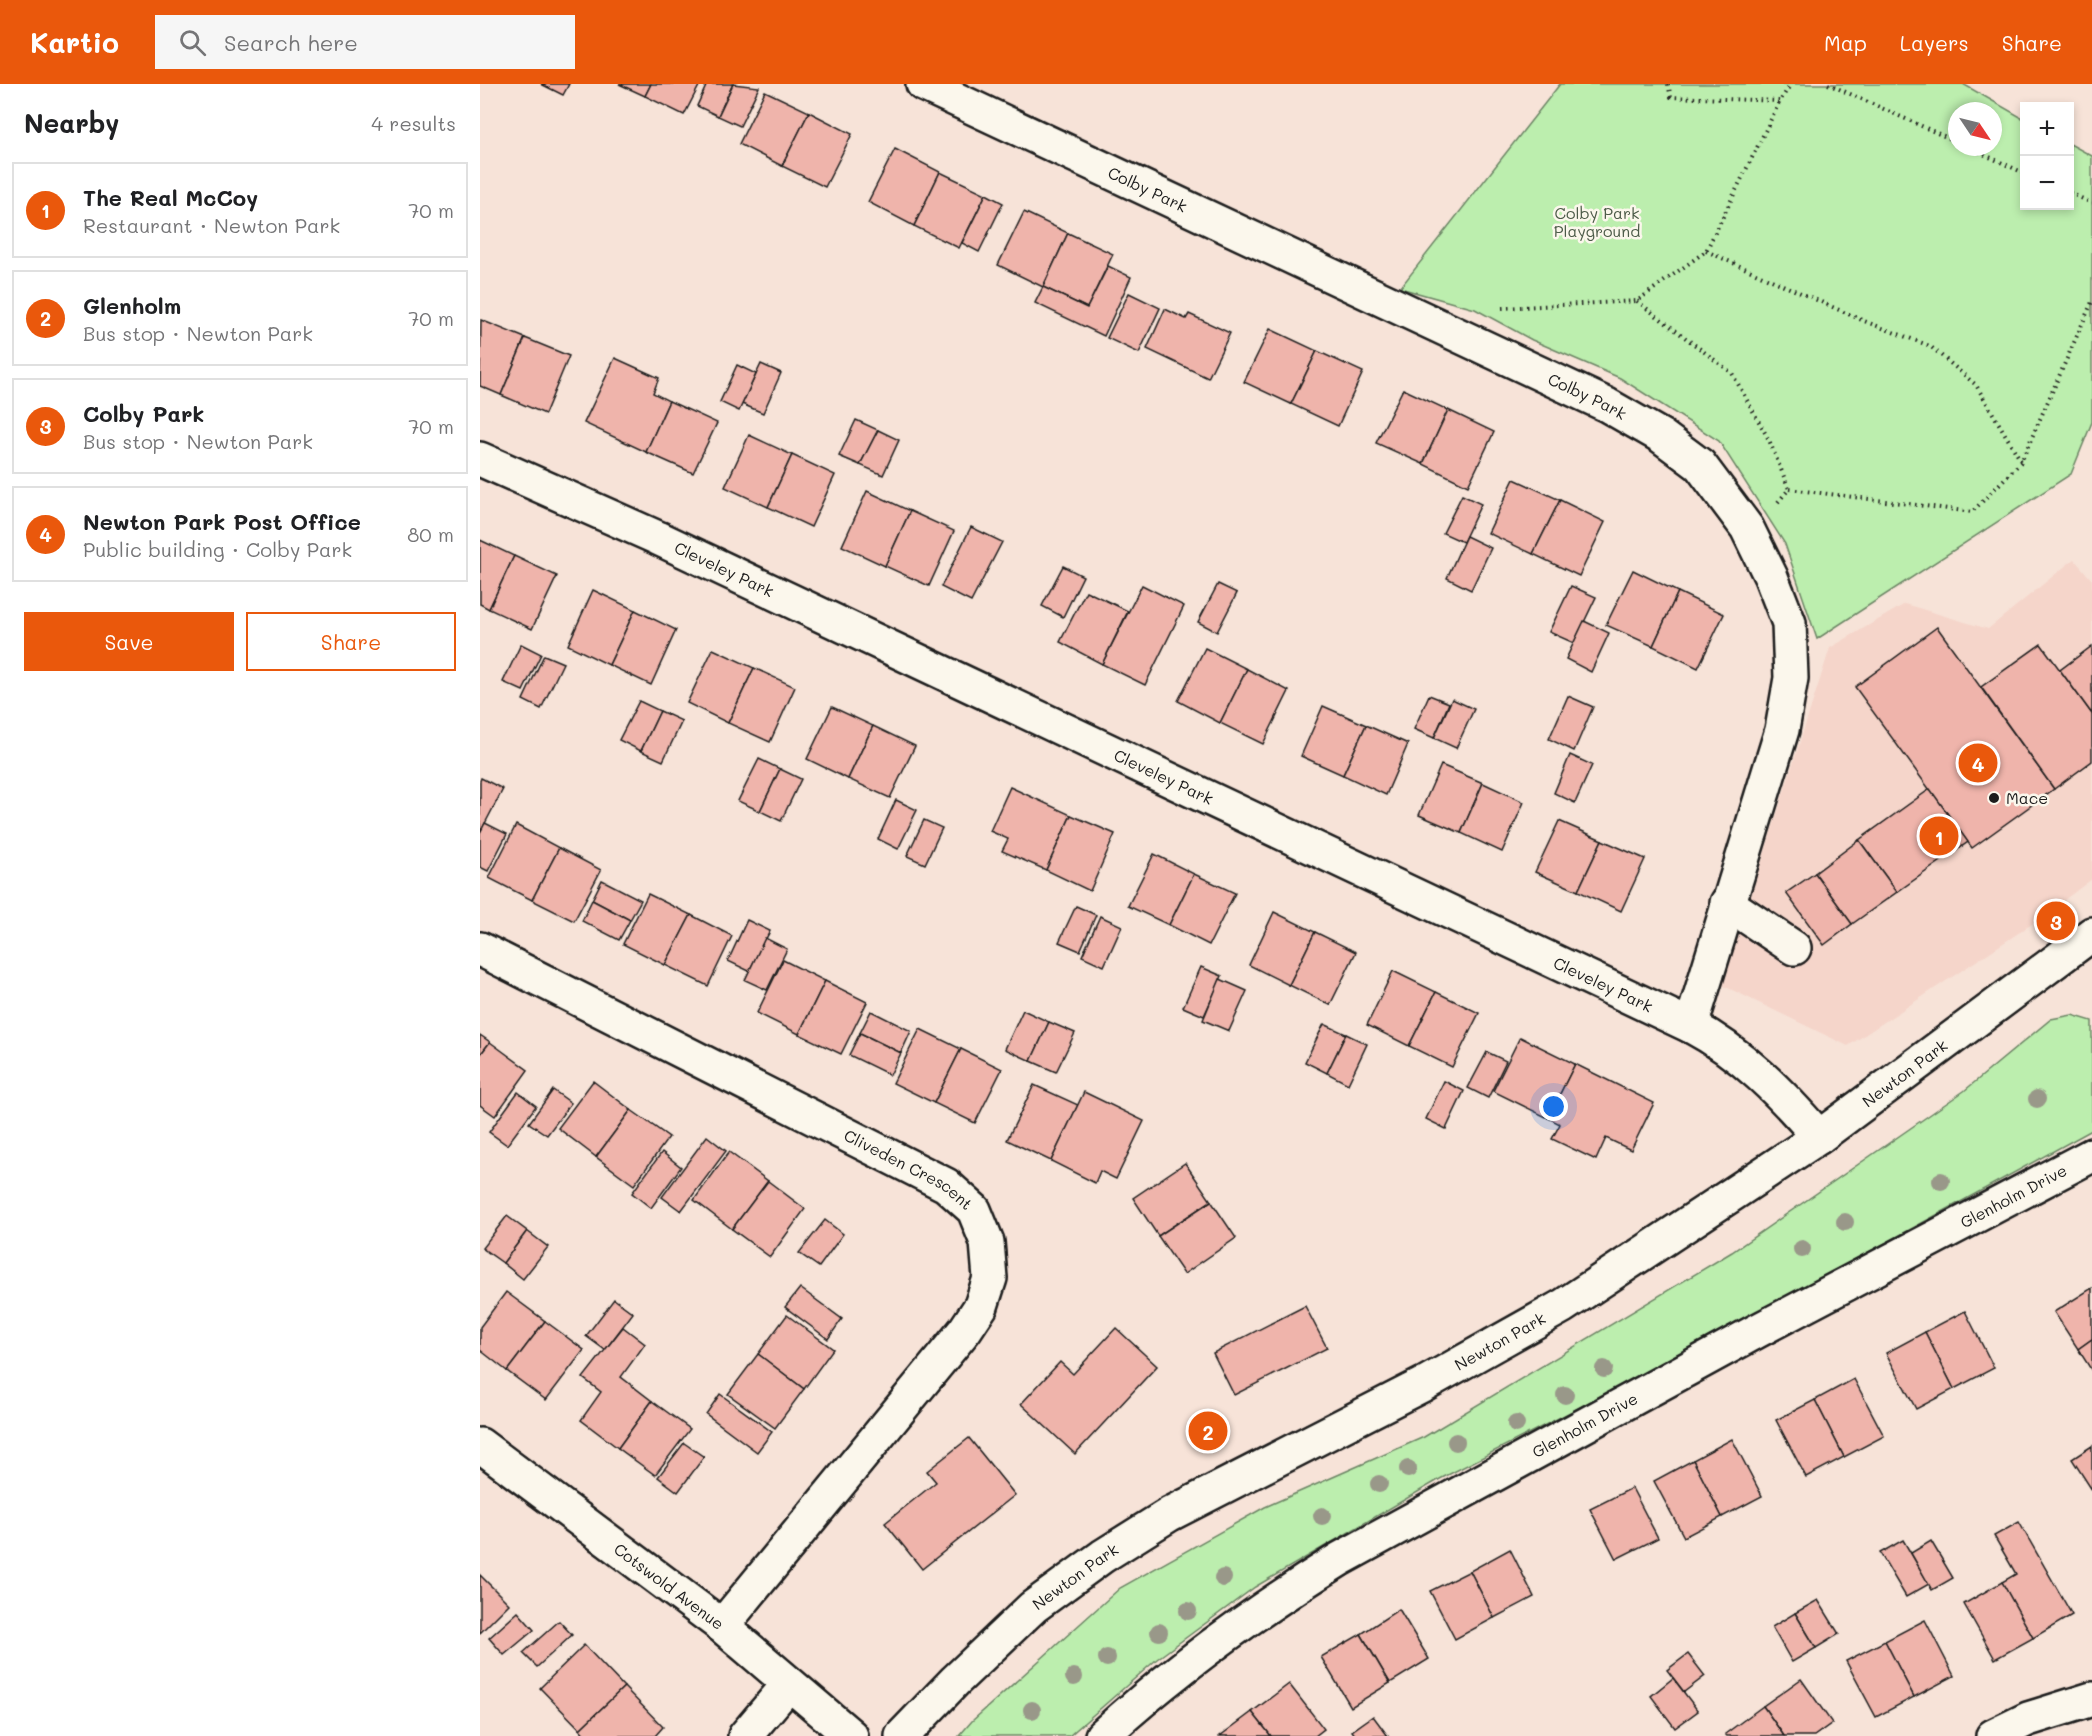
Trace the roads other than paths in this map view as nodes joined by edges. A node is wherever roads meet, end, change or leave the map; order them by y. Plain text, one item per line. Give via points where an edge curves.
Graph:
1 (923, 84) edge
2 (480, 459) edge
3 (1727, 903) junction
4 (2092, 934) edge
5 (1794, 948) dead end
6 (480, 949) edge
7 (1691, 1026) junction
8 (1819, 1137) junction
9 (2092, 1155) edge
10 (480, 1445) edge
11 (722, 1626) junction
12 (789, 1684) junction
13 (2092, 1699) edge
14 (745, 1736) edge
15 (851, 1736) edge
16 (902, 1736) edge
17 (1102, 1736) edge
18 (1994, 1736) edge

1 - 3 street, Colby Park via 1607,405 1661,436 1700,465 1747,528 1789,623 1791,678 1782,730
2 - 7 street, Cleveley Park via 658,538
3 - 5 street
3 - 7 street, Colby Park
4 - 8 street, Newton Park
6 - 11 street, Cliveden Crescent via 946,1185 974,1210 987,1242 990,1278 981,1306 965,1330
7 - 8 street, Cleveley Park via 1716,1039 1755,1070
8 - 16 street, Newton Park via 1563,1306 1424,1384 1170,1514 1103,1556 1033,1607
9 - 17 street, Glenholm Drive via 1757,1331 1340,1559 1290,1589 1149,1693
10 - 11 street, Cotswold Avenue
11 - 12 street, Cotswold Avenue
12 - 14 street
12 - 15 street, Cotswold Avenue
13 - 18 street via 2028,1719

